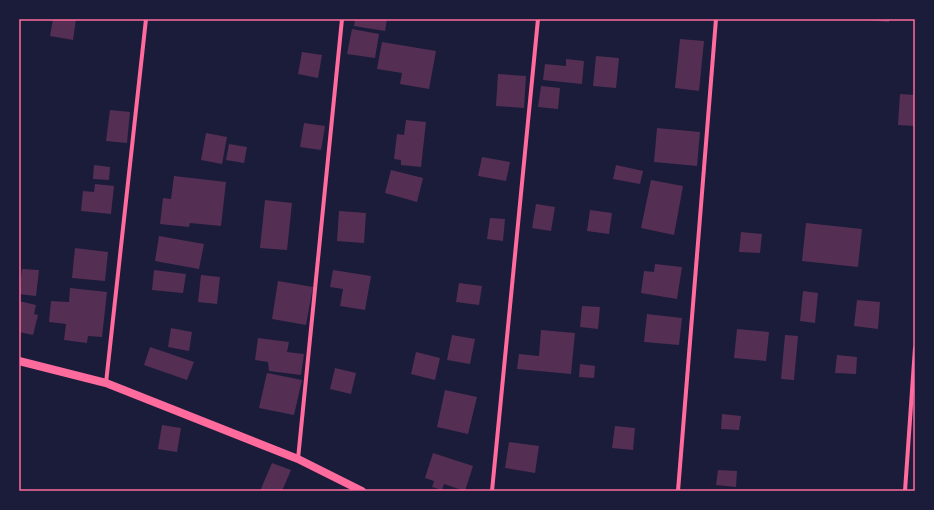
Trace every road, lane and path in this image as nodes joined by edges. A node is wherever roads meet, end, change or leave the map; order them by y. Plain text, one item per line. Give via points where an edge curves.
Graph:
1 (146, 19) edge
2 (342, 19) edge
3 (538, 19) edge
4 (716, 19) edge
5 (915, 348) edge
6 (19, 362) edge
7 (106, 383) junction
8 (298, 459) junction
9 (362, 491) edge
10 (492, 491) edge
11 (678, 491) edge
12 (905, 491) edge

1 - 7 street
2 - 8 street
3 - 10 street
4 - 11 street
5 - 12 street
6 - 7 main road
7 - 8 main road
8 - 9 main road

